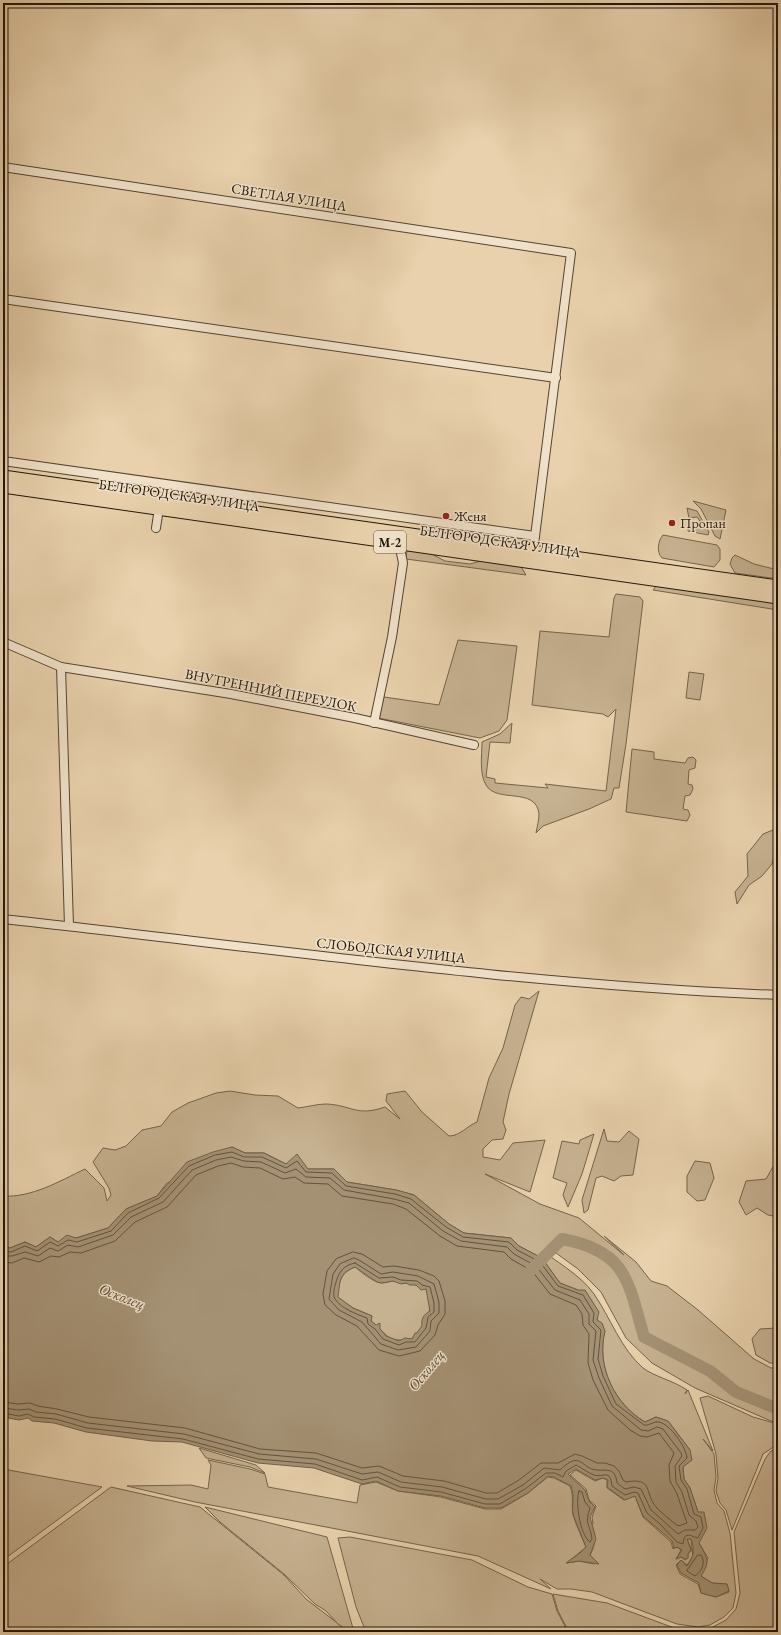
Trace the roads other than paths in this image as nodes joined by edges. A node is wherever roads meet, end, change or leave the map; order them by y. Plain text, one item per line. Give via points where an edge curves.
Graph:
1 (3, 167) edge
2 (3, 299) edge
3 (556, 378) junction
4 (3, 461) edge
5 (3, 477) edge
6 (162, 484) junction
7 (3, 486) edge
8 (159, 503) junction
9 (156, 528) dead end
10 (535, 536) junction
11 (399, 543) junction
12 (533, 552) junction
13 (778, 587) edge
14 (778, 597) edge
15 (3, 642) edge
16 (61, 667) junction
17 (374, 723) junction
18 (474, 745) dead end
19 (3, 919) edge
20 (69, 926) junction
21 (778, 995) edge

1 - 3 street, СВЕТЛАЯ УЛИЦА via 571,253
2 - 3 street
3 - 10 street
4 - 6 street
5 - 8 main road, БЕЛГОРОДСКАЯ УЛИЦА / М-2
6 - 8 street
6 - 10 street
7 - 8 main road, БЕЛГОРОДСКАЯ УЛИЦА / М-2
8 - 9 street
8 - 11 main road, БЕЛГОРОДСКАЯ УЛИЦА / М-2
8 - 12 main road, БЕЛГОРОДСКАЯ УЛИЦА / М-2
10 - 12 street
11 - 14 main road, БЕЛГОРОДСКАЯ УЛИЦА / М-2
11 - 17 street via 403,563 401,578
12 - 13 main road, БЕЛГОРОДСКАЯ УЛИЦА / М-2
15 - 16 street, ВНУТРЕННИЙ ПЕРЕУЛОК
16 - 17 street, ВНУТРЕННИЙ ПЕРЕУЛОК via 231,694
16 - 20 street
17 - 18 street, ВНУТРЕННИЙ ПЕРЕУЛОК
19 - 20 street, СЛОБОДСКАЯ УЛИЦА
20 - 21 street, СЛОБОДСКАЯ УЛИЦА via 525,977 686,992

